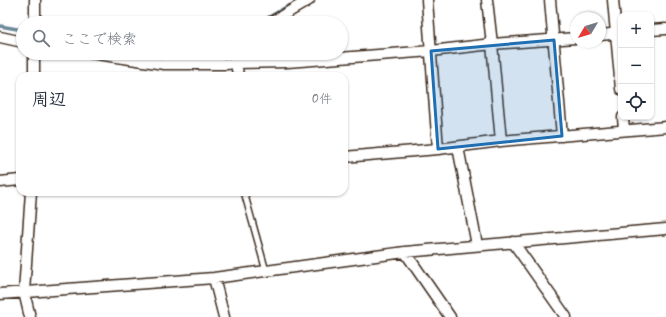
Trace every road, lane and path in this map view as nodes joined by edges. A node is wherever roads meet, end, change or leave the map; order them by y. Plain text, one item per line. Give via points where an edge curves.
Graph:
1 (36, 0) edge
2 (309, 0) edge
3 (427, 0) edge
4 (487, 0) edge
5 (550, 0) edge
6 (613, 0) edge
7 (35, 16) edge
8 (282, 16) edge
9 (618, 28) edge
10 (666, 29) edge
11 (654, 30) edge
12 (618, 33) edge
13 (606, 34) edge
14 (0, 38) edge
15 (570, 39) edge
16 (554, 40) junction
17 (16, 41) edge
18 (492, 44) junction
19 (620, 48) edge
20 (431, 51) junction
21 (348, 57) edge
22 (34, 60) edge
23 (137, 60) edge
24 (233, 60) edge
25 (236, 60) edge
26 (261, 60) edge
27 (312, 60) edge
28 (34, 72) edge
29 (238, 72) edge
30 (621, 84) edge
31 (623, 120) edge
32 (666, 127) edge
33 (624, 130) junction
34 (562, 136) junction
35 (501, 141) junction
36 (458, 147) junction
37 (438, 149) junction
38 (348, 157) edge
39 (16, 180) edge
40 (0, 182) edge
41 (31, 196) edge
42 (245, 196) edge
43 (666, 228) edge
44 (513, 242) junction
45 (477, 245) junction
46 (405, 252) junction
47 (266, 271) junction
48 (214, 278) junction
49 (24, 292) junction
50 (0, 294) edge
51 (30, 317) edge
52 (224, 317) edge
53 (450, 317) edge
54 (566, 317) edge

1 - 7 street
2 - 8 street
3 - 20 street
4 - 18 street
5 - 16 street
6 - 9 street
10 - 11 street
12 - 13 street
14 - 17 street
15 - 16 street
16 - 18 street
16 - 34 street
18 - 20 street
18 - 35 street
19 - 30 street
20 - 21 street
20 - 37 street
22 - 28 street
23 - 24 street via 164,64 226,64
25 - 29 street
26 - 27 street
31 - 33 street
32 - 33 street
33 - 34 street
34 - 35 street
35 - 36 street
36 - 37 street
36 - 45 street
37 - 38 street
39 - 40 street
41 - 49 street
42 - 47 lane
43 - 44 street
44 - 45 street
44 - 54 street
45 - 46 street
46 - 47 street
46 - 53 street
47 - 48 street
48 - 49 street
48 - 52 street
49 - 50 street
49 - 51 street

